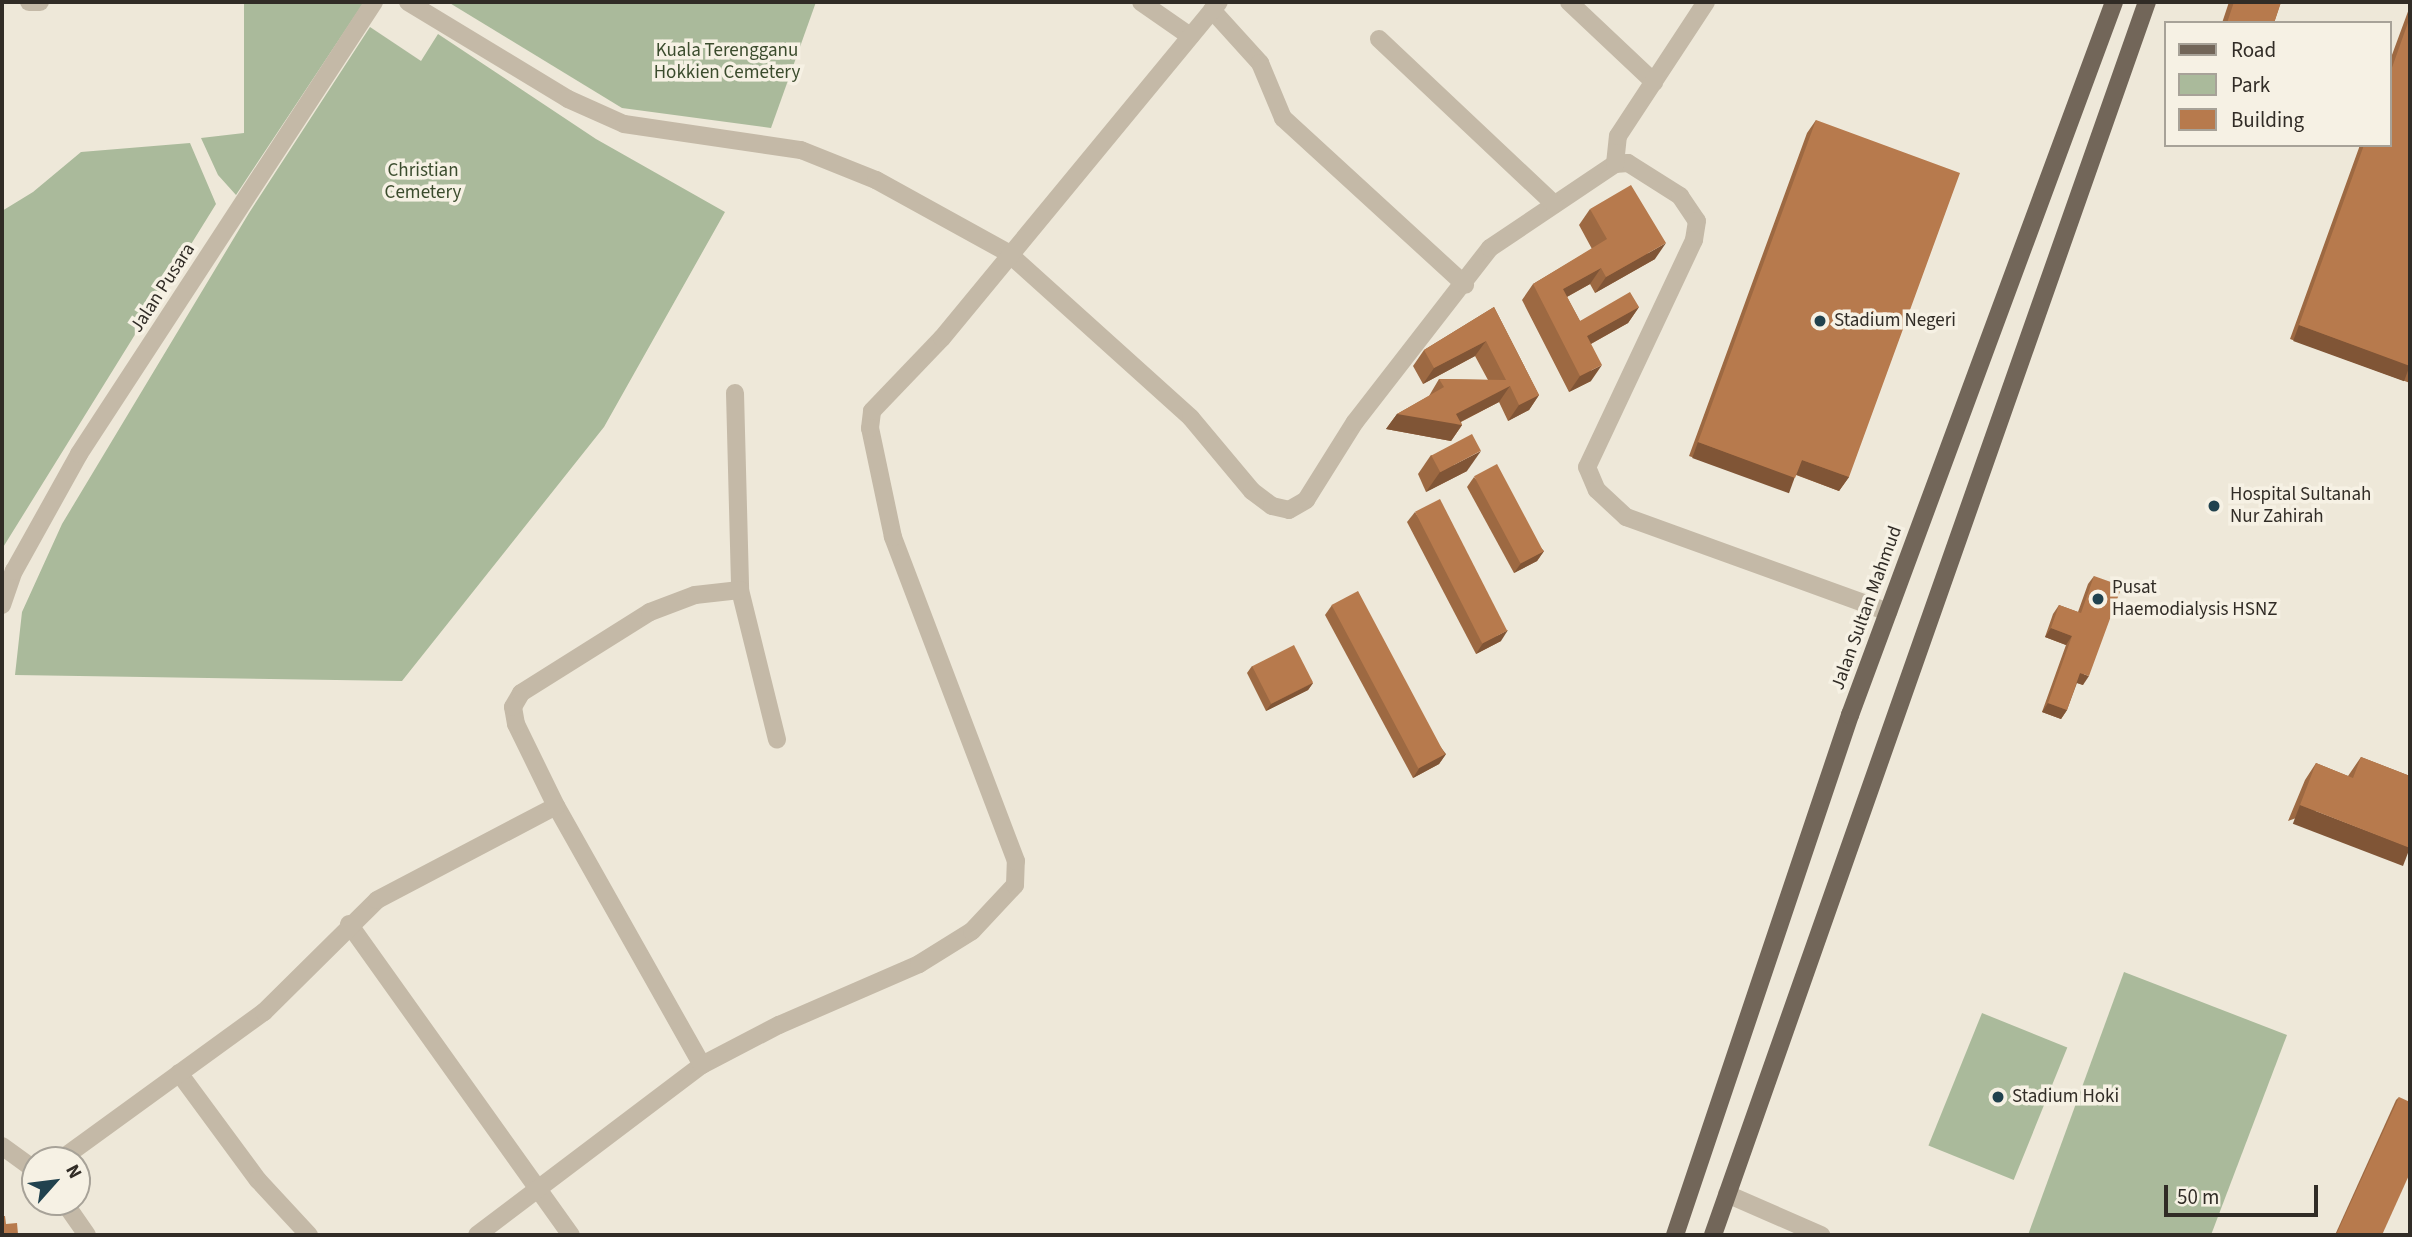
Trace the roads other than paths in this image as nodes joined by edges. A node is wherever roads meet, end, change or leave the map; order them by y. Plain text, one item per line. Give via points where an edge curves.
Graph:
1 (29, 2) edge
2 (40, 2) edge
3 (374, 2) edge
4 (408, 2) edge
5 (1141, 2) edge
6 (1569, 2) edge
7 (1706, 2) edge
8 (2114, 2) edge
9 (2147, 2) edge
10 (1216, 4) edge
11 (1191, 36) junction
12 (1379, 38) dead end
13 (1654, 82) junction
14 (1615, 164) junction
15 (1554, 204) junction
16 (1008, 253) junction
17 (1465, 285) junction
18 (735, 393) dead end
19 (740, 590) junction
20 (2, 605) edge
21 (1888, 612) junction
22 (777, 740) dead end
23 (556, 806) junction
24 (349, 924) junction
25 (702, 1065) junction
26 (179, 1073) junction
27 (2, 1146) edge
28 (79, 1146) edge
29 (21, 1160) edge
30 (538, 1187) junction
31 (1727, 1195) junction
32 (74, 1216) edge
33 (87, 1235) edge
34 (309, 1235) edge
35 (477, 1235) edge
36 (571, 1235) edge
37 (1675, 1235) edge
38 (1713, 1235) edge
39 (1821, 1235) edge

1 - 2 street
3 - 20 street, Jalan Pusara via 79,454 14,571
4 - 16 street via 568,99 624,124 801,150 876,180
5 - 11 street
6 - 13 street
7 - 13 street
8 - 21 main road, Jalan Sultan Mahmud
9 - 31 main road
10 - 11 street
10 - 17 street via 1260,63 1283,118
11 - 16 street
12 - 15 street
13 - 14 street via 1618,136
14 - 15 street
14 - 21 street via 1628,163 1680,196 1697,221 1694,240 1587,467 1597,491 1626,517
15 - 17 street via 1490,247
16 - 17 street via 1191,418 1252,491 1272,506 1289,510 1306,500 1355,422
16 - 25 street via 943,338 873,411 870,428 893,537 1016,861 1015,884 972,931 919,964 779,1025
18 - 19 street
19 - 22 street
19 - 23 street via 695,595 650,612 521,693 513,707 516,724
21 - 37 main road, Jalan Sultan Mahmud
23 - 24 street via 402,884
23 - 25 street
24 - 26 street via 264,1012
24 - 30 street
25 - 30 street
26 - 28 street
26 - 34 street via 258,1180
27 - 29 street
30 - 35 street
30 - 36 street
31 - 38 main road
31 - 39 street
32 - 33 street

